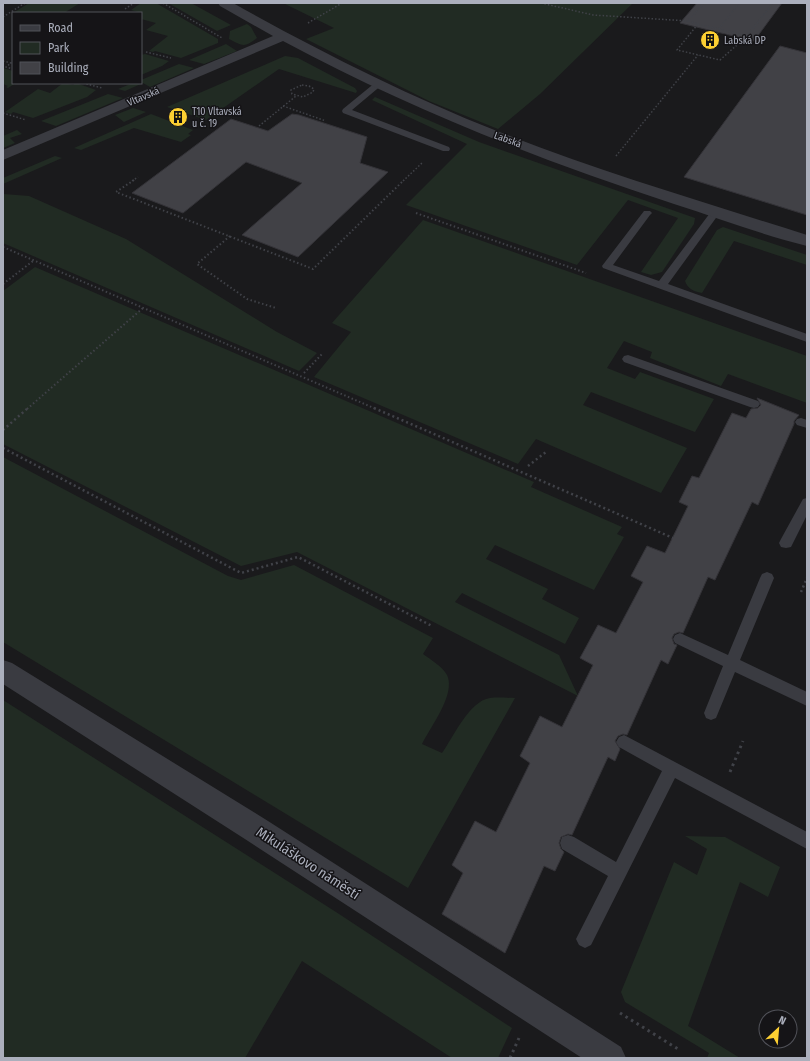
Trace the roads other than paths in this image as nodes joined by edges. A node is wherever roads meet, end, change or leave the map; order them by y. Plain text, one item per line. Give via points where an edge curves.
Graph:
1 (224, 3) edge
2 (284, 36) junction
3 (379, 84) junction
4 (446, 149) dead end
5 (3, 155) edge
6 (716, 212) junction
7 (647, 213) dead end
8 (807, 241) edge
9 (661, 286) junction
10 (807, 338) edge
11 (628, 358) dead end
12 (754, 404) dead end
13 (807, 503) edge
14 (786, 543) dead end
15 (767, 578) dead end
16 (680, 639) dead end
17 (732, 664) junction
18 (3, 671) edge
19 (807, 699) edge
20 (711, 713) dead end
21 (624, 742) dead end
22 (672, 768) junction
23 (807, 841) edge
24 (568, 843) dead end
25 (619, 873) junction
26 (585, 939) dead end
27 (610, 1058) edge

1 - 2 street, Labská
2 - 3 street, Labská
2 - 5 street, Vltavská
3 - 4 lane via 346,111
3 - 6 street, Labská via 493,134
6 - 8 street, Labská
6 - 9 lane
7 - 9 lane via 607,266
9 - 10 lane
11 - 12 lane
13 - 14 lane
15 - 17 lane
16 - 17 lane
17 - 19 lane
17 - 20 lane
18 - 27 street, Mikuláškovo náměstí via 258,831
21 - 22 lane
22 - 23 lane
22 - 25 lane
24 - 25 lane
25 - 26 lane

